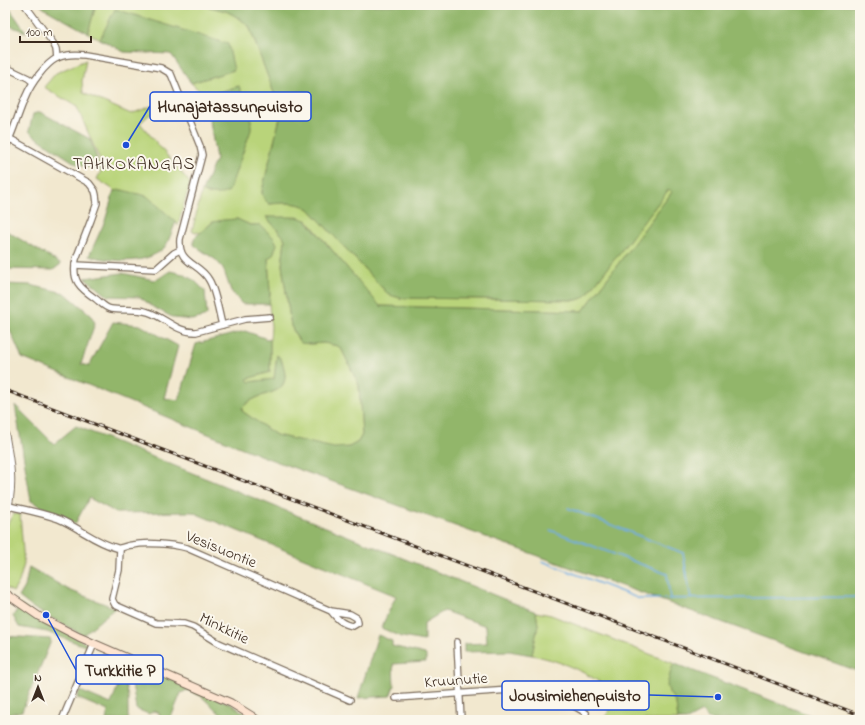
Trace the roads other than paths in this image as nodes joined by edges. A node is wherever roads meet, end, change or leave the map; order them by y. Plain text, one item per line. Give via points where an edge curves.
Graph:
1 (25, 5) edge
2 (57, 58) junction
3 (5, 67) edge
4 (33, 82) junction
5 (8, 137) edge
6 (5, 148) edge
7 (180, 250) junction
8 (75, 265) junction
9 (270, 317) dead end
10 (222, 325) junction
11 (5, 435) edge
12 (9, 506) junction
13 (5, 516) edge
14 (120, 549) junction
15 (5, 592) edge
16 (331, 611) dead end
17 (457, 642) dead end
18 (94, 644) junction
19 (459, 694) junction
20 (396, 698) dead end
21 (350, 700) dead end
22 (586, 713) dead end
23 (62, 720) edge
24 (257, 720) edge
25 (461, 720) edge

1 - 2 street via 53,43
2 - 4 street
2 - 7 street via 74,54 85,55 161,68 171,74 202,155 180,239
3 - 4 street
4 - 5 street
5 - 6 street
5 - 8 street via 89,183 95,191 96,202
7 - 8 street via 156,269
7 - 10 street via 184,257 209,278
8 - 10 street via 76,278 82,290 109,308 147,311 187,332
9 - 10 street via 245,319
11 - 12 street via 12,484
12 - 13 street
12 - 14 street via 59,519 100,543
14 - 16 street, Vesisuontie via 141,544 176,545 187,548
14 - 21 street, Minkkitie via 119,570 112,600 115,605 156,623 184,624 193,627 219,643
15 - 18 main road via 40,617
17 - 19 street
18 - 23 street
18 - 24 main road via 231,703
19 - 20 street, Kruunutie
19 - 22 street, Kruunutie via 510,690 537,693
19 - 25 street

